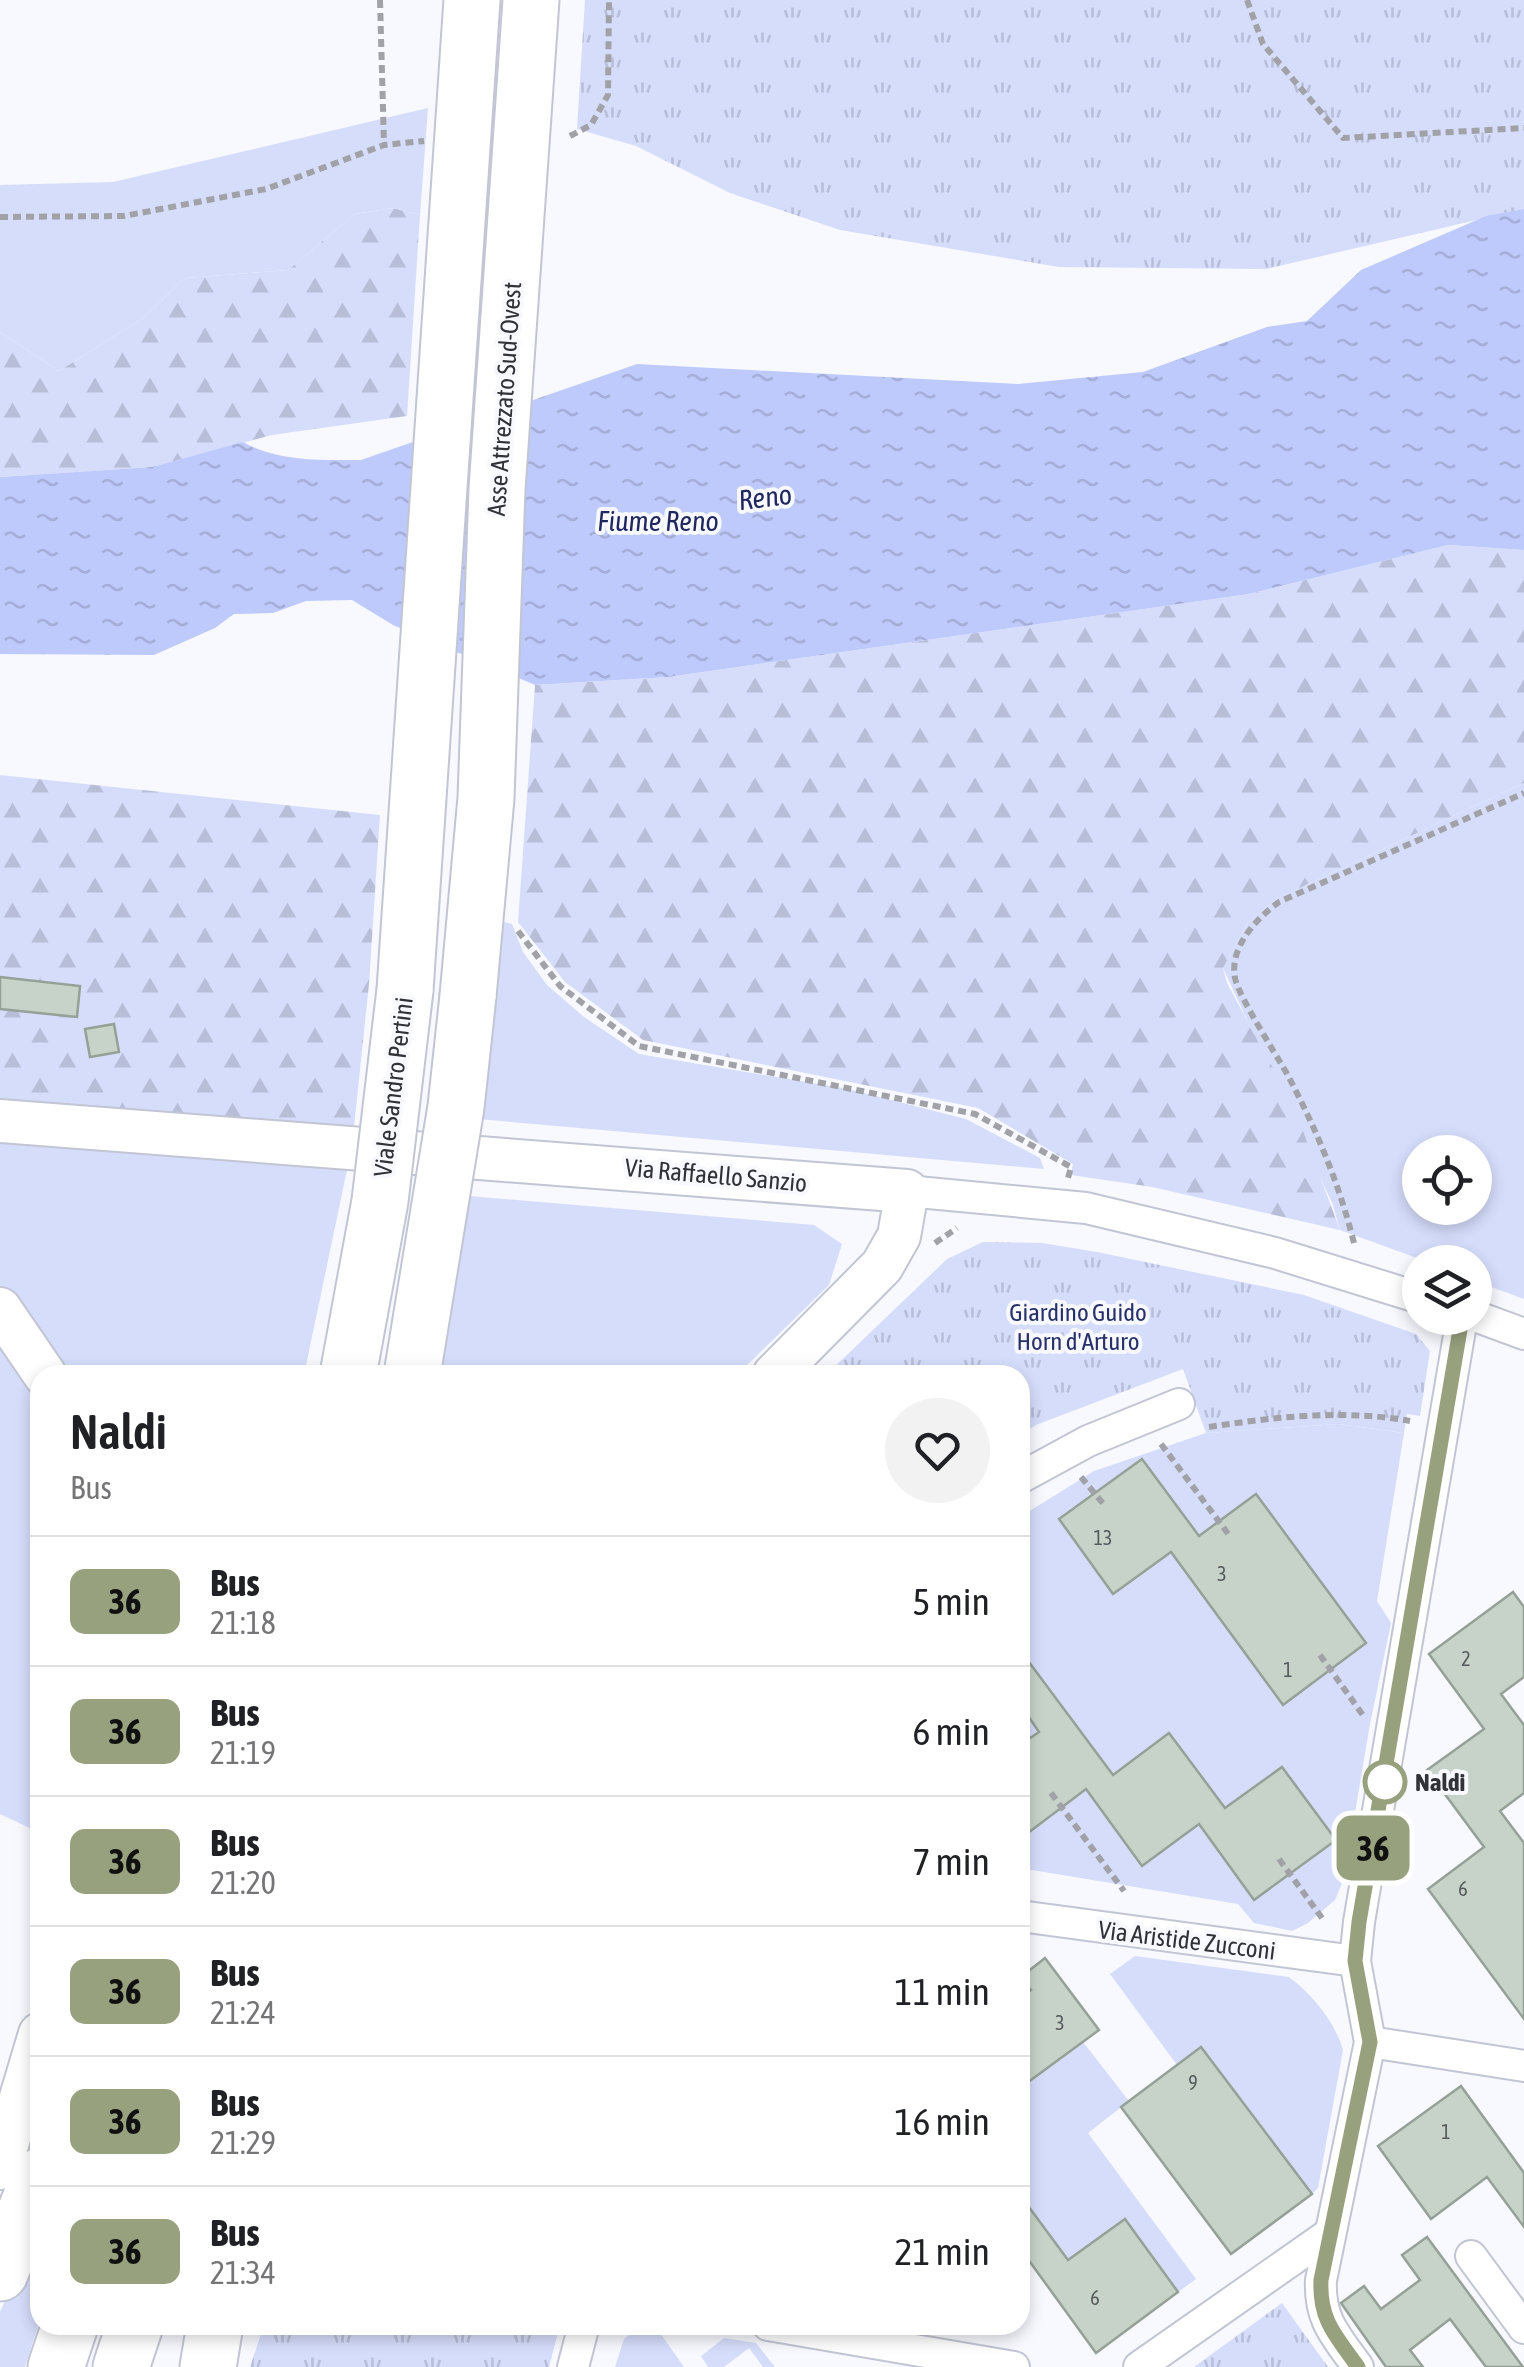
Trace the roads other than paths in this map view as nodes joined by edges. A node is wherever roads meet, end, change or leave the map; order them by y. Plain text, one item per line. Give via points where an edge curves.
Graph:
1 (472, 0) edge
2 (531, 0) edge
3 (0, 1121) edge
4 (907, 1191) junction
5 (1402, 1292) edge
6 (0, 1309) edge
7 (1492, 1322) edge
8 (1524, 1334) edge
9 (1459, 1335) edge
10 (38, 1365) edge
11 (350, 1365) edge
12 (414, 1365) edge
13 (784, 1365) edge
14 (1179, 1404) dead end
15 (1030, 1473) edge
16 (1030, 1917) edge
17 (1355, 1961) junction
18 (1370, 2042) junction
19 (1524, 2066) edge
20 (30, 2068) edge
21 (0, 2168) edge
22 (30, 2200) edge
23 (1329, 2234) junction
24 (1471, 2256) dead end
25 (0, 2272) edge
26 (1524, 2328) edge
27 (67, 2335) edge
28 (132, 2335) edge
29 (213, 2335) edge
30 (228, 2335) edge
31 (582, 2335) edge
32 (827, 2335) edge
33 (56, 2367) edge
34 (121, 2367) edge
35 (208, 2367) edge
36 (218, 2367) edge
37 (574, 2367) edge
38 (1014, 2367) edge
39 (1139, 2367) edge
40 (1358, 2367) edge

1 - 11 highway, Viale Sandro Pertini, bridge via 405,990 380,1201
2 - 12 highway, Asse Attrezzato Sud-Ovest, bridge via 497,488 486,798 450,1144
3 - 4 street, Via Raffaello Sanzio
4 - 5 street, Via Raffaello Sanzio via 1086,1208 1275,1253
4 - 13 street via 900,1236 882,1266
6 - 10 street
7 - 8 street
9 - 17 street
14 - 15 street
16 - 17 street, Via Aristide Zucconi
17 - 18 street
18 - 19 street
18 - 23 street
20 - 21 street
22 - 25 highway
23 - 39 street
23 - 40 street via 1320,2304
24 - 26 street
27 - 33 highway
28 - 34 highway
29 - 35 highway
30 - 36 street
31 - 37 street
32 - 38 street

